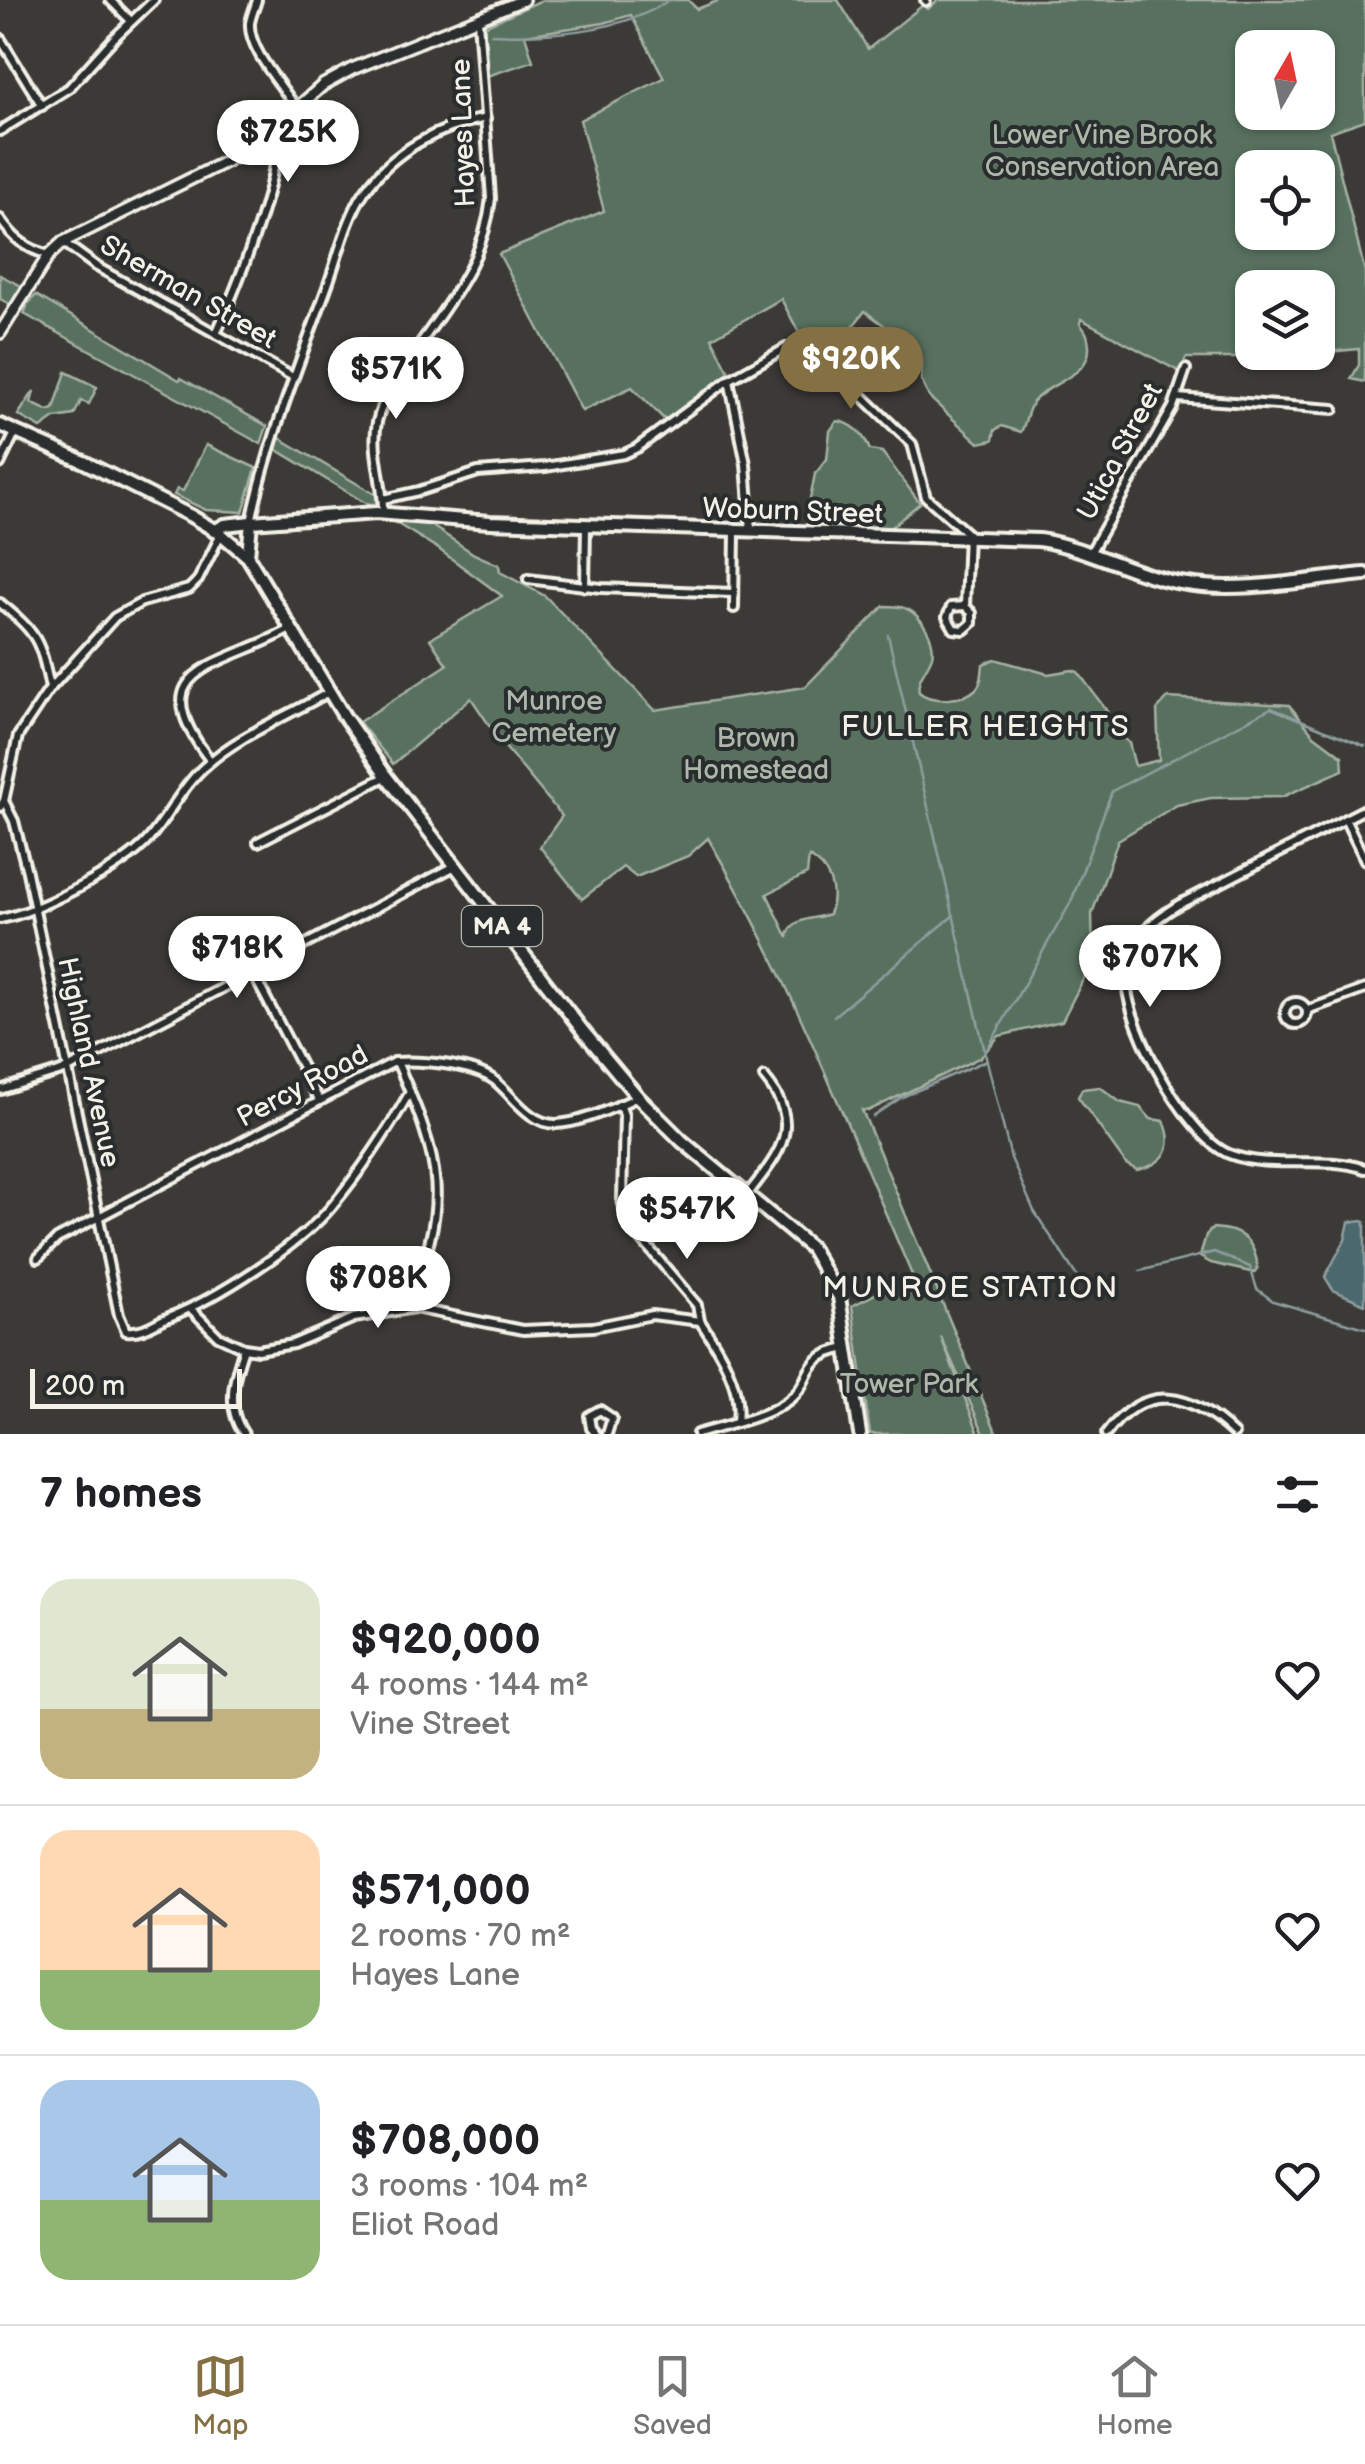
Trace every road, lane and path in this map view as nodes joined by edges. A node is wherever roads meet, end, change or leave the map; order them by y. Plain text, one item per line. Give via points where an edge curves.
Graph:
1 (110, 0) edge
2 (154, 0) edge
3 (257, 0) edge
4 (523, 0) edge
5 (478, 20) junction
6 (131, 21) junction
7 (0, 38) edge
8 (42, 106) junction
9 (296, 108) junction
10 (486, 118) junction
11 (275, 128) junction
12 (0, 130) edge
13 (0, 218) edge
14 (63, 242) junction
15 (49, 255) junction
16 (0, 333) edge
17 (216, 334) junction
18 (1186, 369) dead end
19 (293, 377) junction
20 (729, 380) junction
21 (1177, 398) junction
22 (1334, 409) dead end
23 (0, 425) edge
24 (15, 432) junction
25 (0, 464) edge
26 (383, 499) junction
27 (383, 514) junction
28 (251, 522) junction
29 (586, 525) junction
30 (735, 530) junction
31 (751, 530) junction
32 (218, 532) junction
33 (970, 538) junction
34 (1090, 552) junction
35 (248, 556) junction
36 (1365, 574) edge
37 (528, 579) dead end
38 (585, 587) junction
39 (733, 594) junction
40 (0, 604) edge
41 (965, 606) junction
42 (734, 608) dead end
43 (292, 628) junction
44 (50, 689) junction
45 (329, 692) junction
46 (211, 761) junction
47 (386, 776) junction
48 (2, 804) edge
49 (1365, 809) edge
50 (1344, 819) junction
51 (258, 842) dead end
52 (1365, 860) edge
53 (454, 866) junction
54 (34, 909) junction
55 (0, 919) edge
56 (253, 973) junction
57 (1365, 989) edge
58 (1307, 1010) dead end
59 (397, 1062) junction
60 (68, 1070) junction
61 (764, 1077) dead end
62 (0, 1090) edge
63 (410, 1092) junction
64 (638, 1097) junction
65 (319, 1100) junction
66 (620, 1104) junction
67 (1365, 1170) edge
68 (747, 1195) junction
69 (100, 1216) junction
70 (38, 1258) dead end
71 (405, 1308) junction
72 (190, 1309) junction
73 (700, 1320) junction
74 (848, 1347) junction
75 (244, 1348) junction
76 (737, 1420) junction
77 (244, 1434) edge
78 (596, 1434) edge
79 (607, 1434) edge
80 (697, 1434) edge
81 (860, 1434) edge
82 (1106, 1434) edge
83 (1234, 1434) edge

1 - 6 street
2 - 6 street
3 - 9 street via 252,38
4 - 5 street
5 - 9 street via 352,70
5 - 10 street, Hayes Lane
6 - 8 street via 69,88
7 - 8 street
8 - 12 street
9 - 11 street
10 - 19 street via 409,148 362,194
10 - 26 street, Hayes Lane via 492,198 484,234 475,263 398,376 378,418
11 - 14 street via 233,158
11 - 17 street via 272,177
13 - 15 street via 30,250
14 - 15 street
14 - 17 street, Sherman Street
15 - 16 street
17 - 19 street, Sherman Street
18 - 21 street, Utica Street
19 - 28 street
20 - 26 street via 624,454 478,472
20 - 31 street
20 - 33 street via 786,348 829,352 856,390 912,444 926,496
21 - 22 street
21 - 34 street, Utica Street
23 - 24 main road, MA 4
24 - 25 street
24 - 32 main road, MA 4
26 - 27 street, Hayes Lane
27 - 28 main road, Woburn Street
27 - 29 main road, Woburn Street
28 - 32 main road, Woburn Street
28 - 35 main road
29 - 30 main road, Woburn Street
29 - 38 street
30 - 31 main road, Woburn Street
30 - 39 street
31 - 33 main road, Woburn Street
32 - 35 main road, MA 4
32 - 44 street via 189,589 115,617
33 - 34 main road, Woburn Street via 1040,540
33 - 41 street
34 - 36 main road, Woburn Street via 1190,585
35 - 43 main road, MA 4
37 - 38 street
38 - 39 street
39 - 42 street
40 - 44 street via 36,638
41 - 41 street via 972,623 954,629 947,613
43 - 45 main road, MA 4
43 - 46 street via 191,677 182,719
44 - 48 street via 18,736
45 - 46 street
45 - 47 main road, MA 4
46 - 54 street via 139,850
47 - 51 street
47 - 53 main road, MA 4
48 - 54 street, Highland Avenue via 14,821
49 - 50 street
50 - 52 street
50 - 67 street via 1152,921 1131,953 1126,992 1181,1111 1213,1146 1258,1162 1335,1162
53 - 56 street
53 - 64 main road, MA 4
54 - 55 street
54 - 60 street, Highland Avenue
56 - 60 street
56 - 65 street
57 - 58 street
59 - 63 street
59 - 65 street, Percy Road
59 - 66 street, Percy Road via 490,1078 529,1114 554,1124
60 - 62 street
60 - 69 street, Highland Avenue
61 - 68 street via 788,1124
63 - 71 street via 426,1126 438,1200
63 - 72 street via 331,1208 259,1266
64 - 66 street, Percy Road
64 - 68 main road, MA 4
65 - 69 street, Percy Road
66 - 73 street via 627,1222 697,1304
68 - 74 main road, MA 4 via 821,1262 839,1297
69 - 70 street, Percy Road via 57,1238
69 - 72 street, Highland Avenue via 119,1316 130,1331
71 - 73 street via 523,1330 593,1327 652,1314
71 - 75 street via 354,1318 272,1349
72 - 75 street via 218,1336
73 - 76 street via 728,1370
74 - 76 street via 809,1366 791,1400
74 - 81 main road, MA 4
75 - 77 street via 232,1401
76 - 80 street
78 - 79 street via 589,1416 600,1410 612,1418
82 - 83 street via 1133,1407 1165,1399 1206,1409

